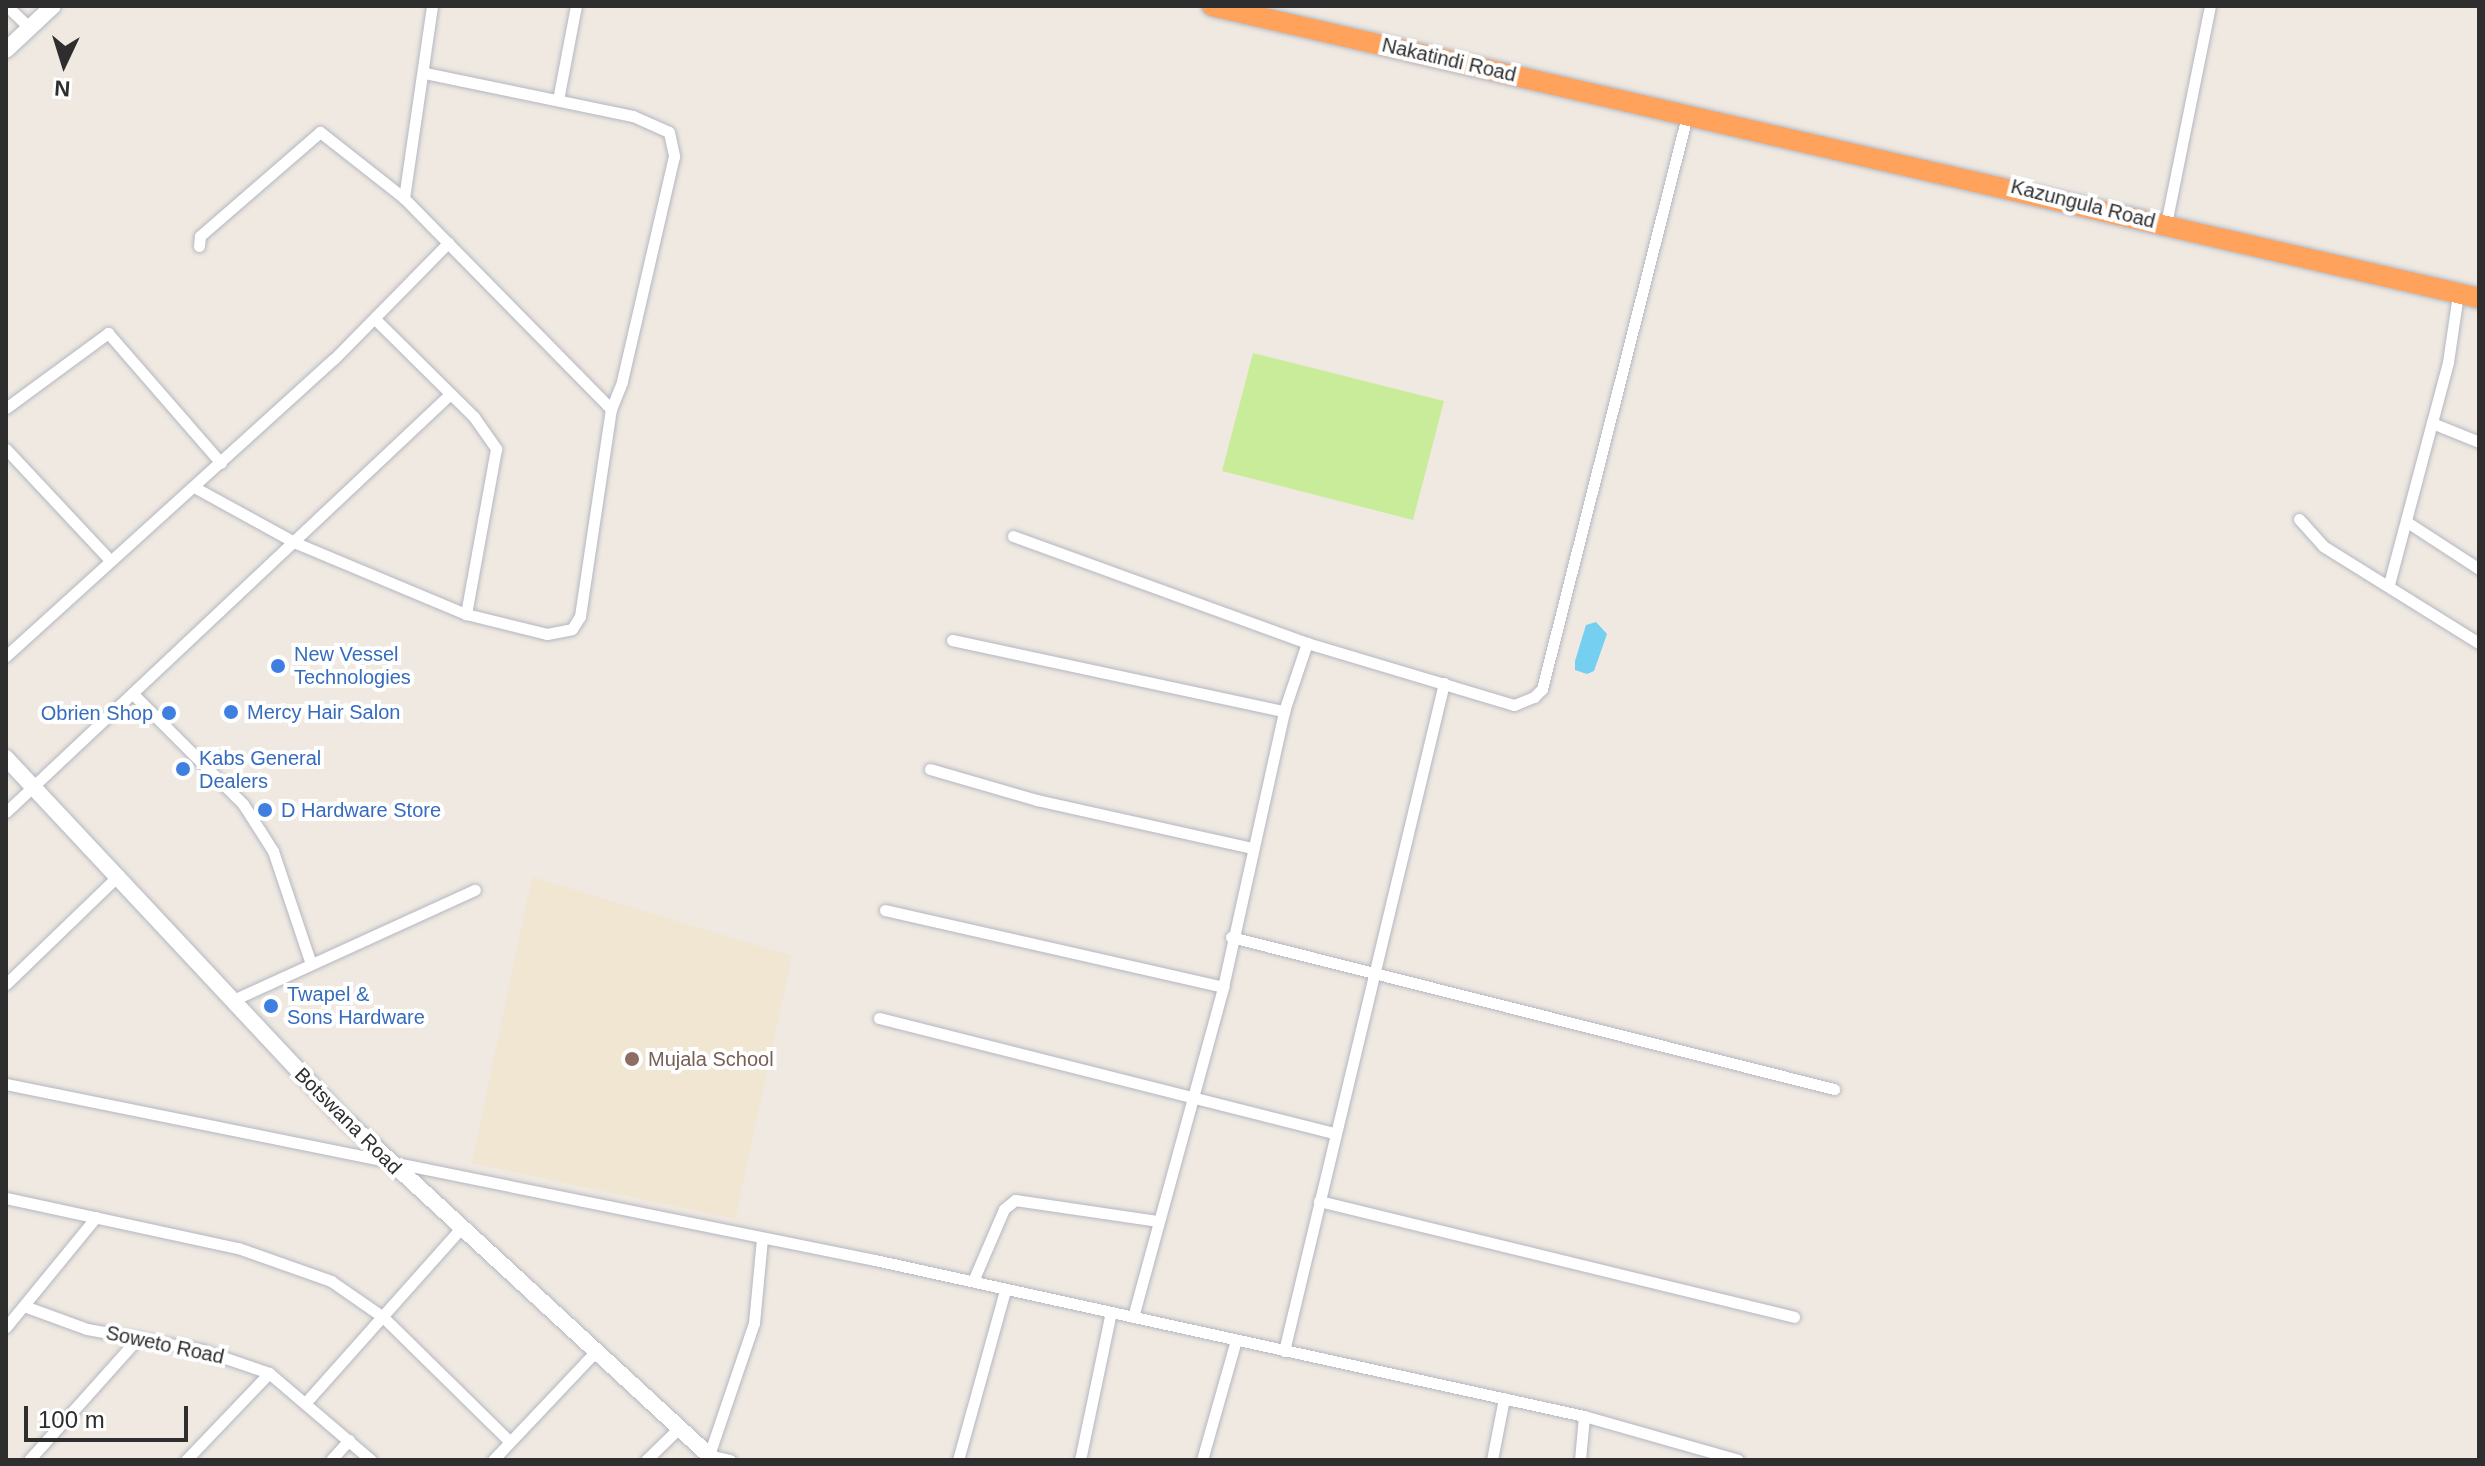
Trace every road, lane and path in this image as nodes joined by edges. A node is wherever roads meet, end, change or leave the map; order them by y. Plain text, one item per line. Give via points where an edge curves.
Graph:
1 (7, 6) edge
2 (53, 6) edge
3 (432, 6) edge
4 (576, 6) edge
5 (1212, 6) edge
6 (2210, 6) edge
7 (31, 29) junction
8 (6, 50) edge
9 (425, 73) junction
10 (558, 100) junction
11 (1687, 116) junction
12 (404, 198) junction
13 (2166, 224) junction
14 (448, 243) junction
15 (199, 246) dead end
16 (2458, 294) junction
17 (2479, 298) edge
18 (375, 319) junction
19 (450, 394) junction
20 (6, 408) edge
21 (611, 409) junction
22 (2432, 423) junction
23 (2479, 442) edge
24 (6, 449) edge
25 (221, 463) junction
26 (194, 487) junction
27 (2299, 519) dead end
28 (2407, 522) junction
29 (1013, 536) dead end
30 (296, 543) junction
31 (110, 560) junction
32 (2479, 569) edge
33 (2389, 584) junction
34 (466, 614) junction
35 (952, 640) dead end
36 (1307, 643) junction
37 (2479, 643) edge
38 (6, 656) edge
39 (1444, 683) junction
40 (135, 696) junction
41 (1284, 711) junction
42 (6, 758) edge
43 (930, 769) dead end
44 (33, 787) junction
45 (6, 812) edge
46 (1252, 848) junction
47 (119, 875) junction
48 (475, 890) dead end
49 (885, 910) dead end
50 (1231, 937) junction
51 (310, 961) junction
52 (1378, 972) junction
53 (6, 984) edge
54 (1223, 987) junction
55 (231, 1001) junction
56 (879, 1018) dead end
57 (6, 1084) edge
58 (1834, 1089) dead end
59 (1191, 1095) junction
60 (1335, 1133) junction
61 (384, 1158) junction
62 (6, 1198) edge
63 (1319, 1201) junction
64 (96, 1217) junction
65 (1158, 1221) junction
66 (460, 1229) junction
67 (762, 1238) junction
68 (973, 1281) junction
69 (1005, 1291) junction
70 (24, 1306) junction
71 (1111, 1312) junction
72 (383, 1317) junction
73 (1133, 1317) junction
74 (1794, 1317) dead end
75 (6, 1327) edge
76 (138, 1338) junction
77 (1236, 1340) junction
78 (596, 1351) junction
79 (1284, 1351) junction
80 (269, 1373) junction
81 (1504, 1398) junction
82 (307, 1401) junction
83 (1584, 1416) junction
84 (679, 1428) junction
85 (349, 1440) junction
86 (510, 1442) junction
87 (1697, 1454) edge
88 (711, 1458) edge
89 (29, 1460) edge
90 (186, 1460) edge
91 (331, 1460) edge
92 (371, 1460) edge
93 (493, 1460) edge
94 (646, 1460) edge
95 (730, 1460) edge
96 (958, 1460) edge
97 (1080, 1460) edge
98 (1202, 1460) edge
99 (1492, 1460) edge
100 (1580, 1460) edge
101 (1738, 1460) edge

1 - 7 street
2 - 7 street
3 - 9 street
4 - 10 street
5 - 11 highway, Nakatindi Road
6 - 13 street
7 - 8 street
9 - 10 street
9 - 12 street
10 - 21 street via 633,116 669,132 674,156 622,382
11 - 13 highway, Kazungula Road
11 - 39 street via 1542,689 1514,705
12 - 14 street
12 - 15 street via 320,132 200,236
13 - 16 highway, Kazungula Road
14 - 18 street
14 - 21 street
16 - 17 highway, Kazungula Road
16 - 22 street
18 - 19 street
18 - 25 street
19 - 30 street
19 - 34 street via 496,449
20 - 25 street via 108,333
21 - 34 street via 580,616 572,629 547,634
22 - 23 street
22 - 28 street
24 - 31 street
25 - 26 street
26 - 30 street
26 - 31 street
27 - 33 street via 2323,546
28 - 32 street
28 - 33 street
29 - 36 street
30 - 34 street
30 - 40 street
31 - 38 street
33 - 37 street
35 - 41 street
36 - 39 street
36 - 41 street
39 - 52 street
40 - 44 street
40 - 51 street via 243,804 273,851
41 - 46 street
42 - 44 street, Botswana Road
43 - 46 street via 1037,800
44 - 45 street
44 - 47 street, Botswana Road
46 - 50 street
47 - 53 street
47 - 55 street, Botswana Road
48 - 51 street
49 - 54 street
50 - 52 street
50 - 54 street
51 - 55 street
52 - 58 street
52 - 60 street
54 - 59 street
55 - 61 street, Botswana Road
56 - 59 street
57 - 61 street
59 - 60 street
59 - 65 street
60 - 63 street
61 - 66 street, Botswana Road
61 - 67 street
62 - 64 street
63 - 74 street
63 - 79 street
64 - 70 street
64 - 72 street via 287,1261 331,1281
65 - 68 street via 1015,1200 1004,1209
65 - 73 street
66 - 72 street
66 - 78 street, Botswana Road
67 - 68 street
67 - 88 street via 748,1345 715,1423
68 - 69 street
69 - 71 street
69 - 96 street
70 - 75 street
70 - 76 street, Soweto Road via 87,1329
71 - 73 street
71 - 97 street
72 - 82 street
72 - 86 street
73 - 77 street
76 - 80 street, Soweto Road via 231,1358
76 - 89 street
77 - 79 street
77 - 98 street
78 - 84 street, Botswana Road
78 - 86 street
79 - 81 street
80 - 82 street, Soweto Road
80 - 90 street
81 - 83 street
81 - 99 street
82 - 85 street, Soweto Road
83 - 87 street
83 - 100 street
84 - 88 street, Botswana Road
84 - 94 street
85 - 91 street
85 - 92 street, Soweto Road
86 - 93 street
87 - 101 street
88 - 95 street

